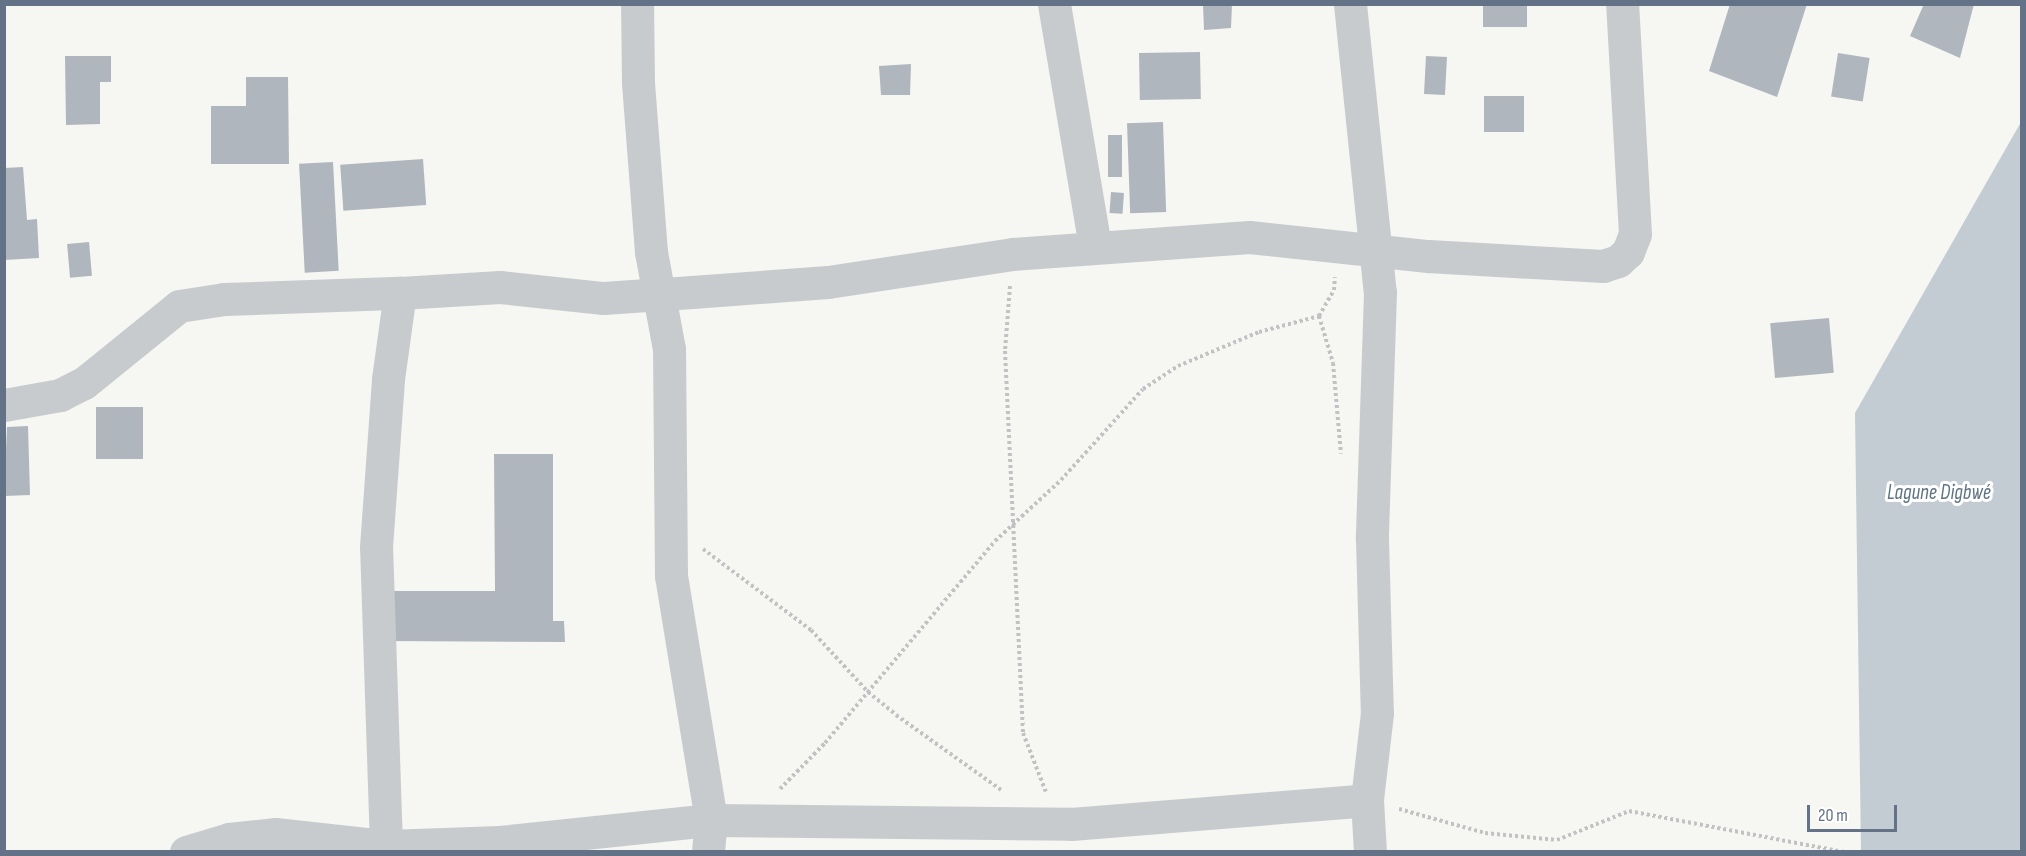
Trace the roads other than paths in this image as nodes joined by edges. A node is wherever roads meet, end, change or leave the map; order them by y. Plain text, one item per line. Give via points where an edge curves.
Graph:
1 (638, 4) edge
2 (1054, 4) edge
3 (1350, 4) edge
4 (1622, 4) edge
5 (1095, 246) junction
6 (1378, 249) junction
7 (400, 293) junction
8 (659, 293) junction
9 (4, 405) edge
10 (1367, 800) junction
11 (709, 836) edge
12 (386, 846) junction
13 (186, 852) edge
14 (1370, 852) edge

1 - 8 street via 639,93 651,252
2 - 5 street
3 - 6 street
4 - 6 street via 1635,234 1628,252 1603,266 1428,256
5 - 6 street via 1249,237
5 - 8 street via 1013,254 828,282
6 - 10 street via 1372,539 1377,713
7 - 8 street via 500,287 603,298
7 - 9 street via 224,299 179,306 84,383 60,395
7 - 12 street via 388,379 376,547
8 - 11 street via 669,349 671,575
10 - 11 street via 1038,824 751,820
10 - 14 street
11 - 12 street
12 - 13 street via 275,834 229,839

